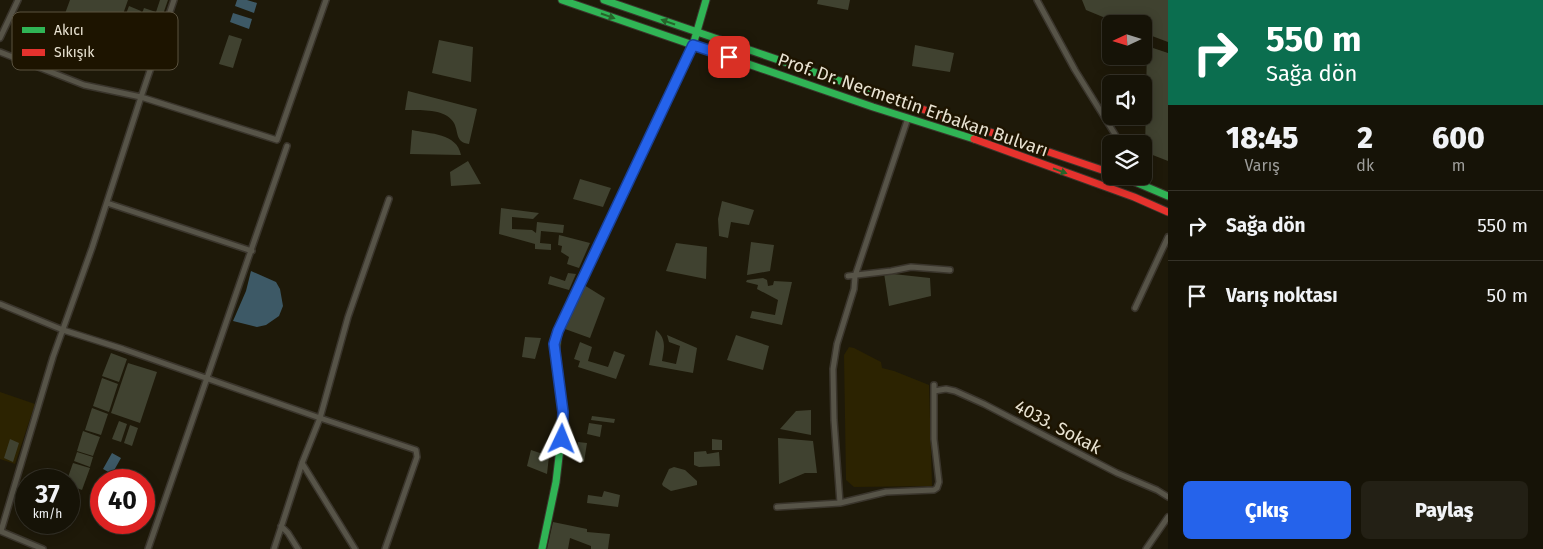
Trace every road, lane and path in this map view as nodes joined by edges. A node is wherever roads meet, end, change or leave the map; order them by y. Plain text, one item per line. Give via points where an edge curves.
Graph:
1 (18, 0) edge
2 (174, 0) edge
3 (326, 0) edge
4 (562, 0) edge
5 (604, 0) edge
6 (706, 0) edge
7 (1037, 0) edge
8 (619, 2) edge
9 (12, 12) edge
10 (170, 12) edge
11 (12, 13) edge
12 (697, 31) junction
13 (0, 38) edge
14 (693, 45) junction
15 (0, 52) edge
16 (12, 57) edge
17 (46, 70) edge
18 (149, 70) edge
19 (140, 97) junction
20 (908, 118) junction
21 (1115, 135) edge
22 (287, 146) dead end
23 (1102, 170) edge
24 (1142, 185) edge
25 (1168, 196) edge
26 (389, 199) dead end
27 (107, 203) junction
28 (1168, 212) edge
29 (1168, 237) edge
30 (252, 251) junction
31 (950, 270) dead end
32 (848, 276) dead end
33 (855, 276) junction
34 (0, 304) edge
35 (1135, 308) dead end
36 (63, 330) junction
37 (208, 380) junction
38 (320, 418) junction
39 (302, 463) junction
40 (1168, 497) edge
41 (840, 503) junction
42 (777, 507) dead end
43 (1168, 517) edge
44 (281, 526) junction
45 (0, 531) edge
46 (43, 549) edge
47 (148, 549) edge
48 (274, 549) edge
49 (298, 549) edge
50 (355, 549) edge
51 (385, 549) edge
52 (542, 549) edge
53 (1146, 549) edge

1 - 9 street
2 - 10 street
3 - 19 street via 277,140
4 -> 14 main road, Prof. Dr. Necmettin Erbakan Bulvarı
5 - 8 main road, Prof. Dr. Necmettin Erbakan Bulvarı
6 - 12 main road
7 - 21 street
12 -> 8 main road, Prof. Dr. Necmettin Erbakan Bulvarı
11 - 13 street
12 - 14 main road
12 - 23 main road, Prof. Dr. Necmettin Erbakan Bulvarı
14 - 20 main road, Prof. Dr. Necmettin Erbakan Bulvarı
14 - 52 main road via 554,344 563,412 561,451
15 - 16 street
17 - 19 street via 84,85
18 - 19 street
19 - 27 street
20 -> 28 main road, Prof. Dr. Necmettin Erbakan Bulvarı via 982,142
20 - 33 street
22 - 30 street
24 - 25 main road
26 - 38 street via 348,317
27 - 30 street
27 - 36 street
29 - 35 street
30 - 37 street
31 - 33 street via 911,267
32 - 33 street
33 - 41 street via 833,369
34 - 36 street
36 - 37 street
36 - 45 street
37 - 38 street
37 - 47 street
38 - 39 street
38 - 51 street via 416,450
39 - 44 street
39 - 50 street
40 - 41 street, 4033. Sokak via 962,394 934,388 937,488 886,492
41 - 42 street
43 - 53 street
44 - 48 street
44 - 49 street
45 - 46 street

